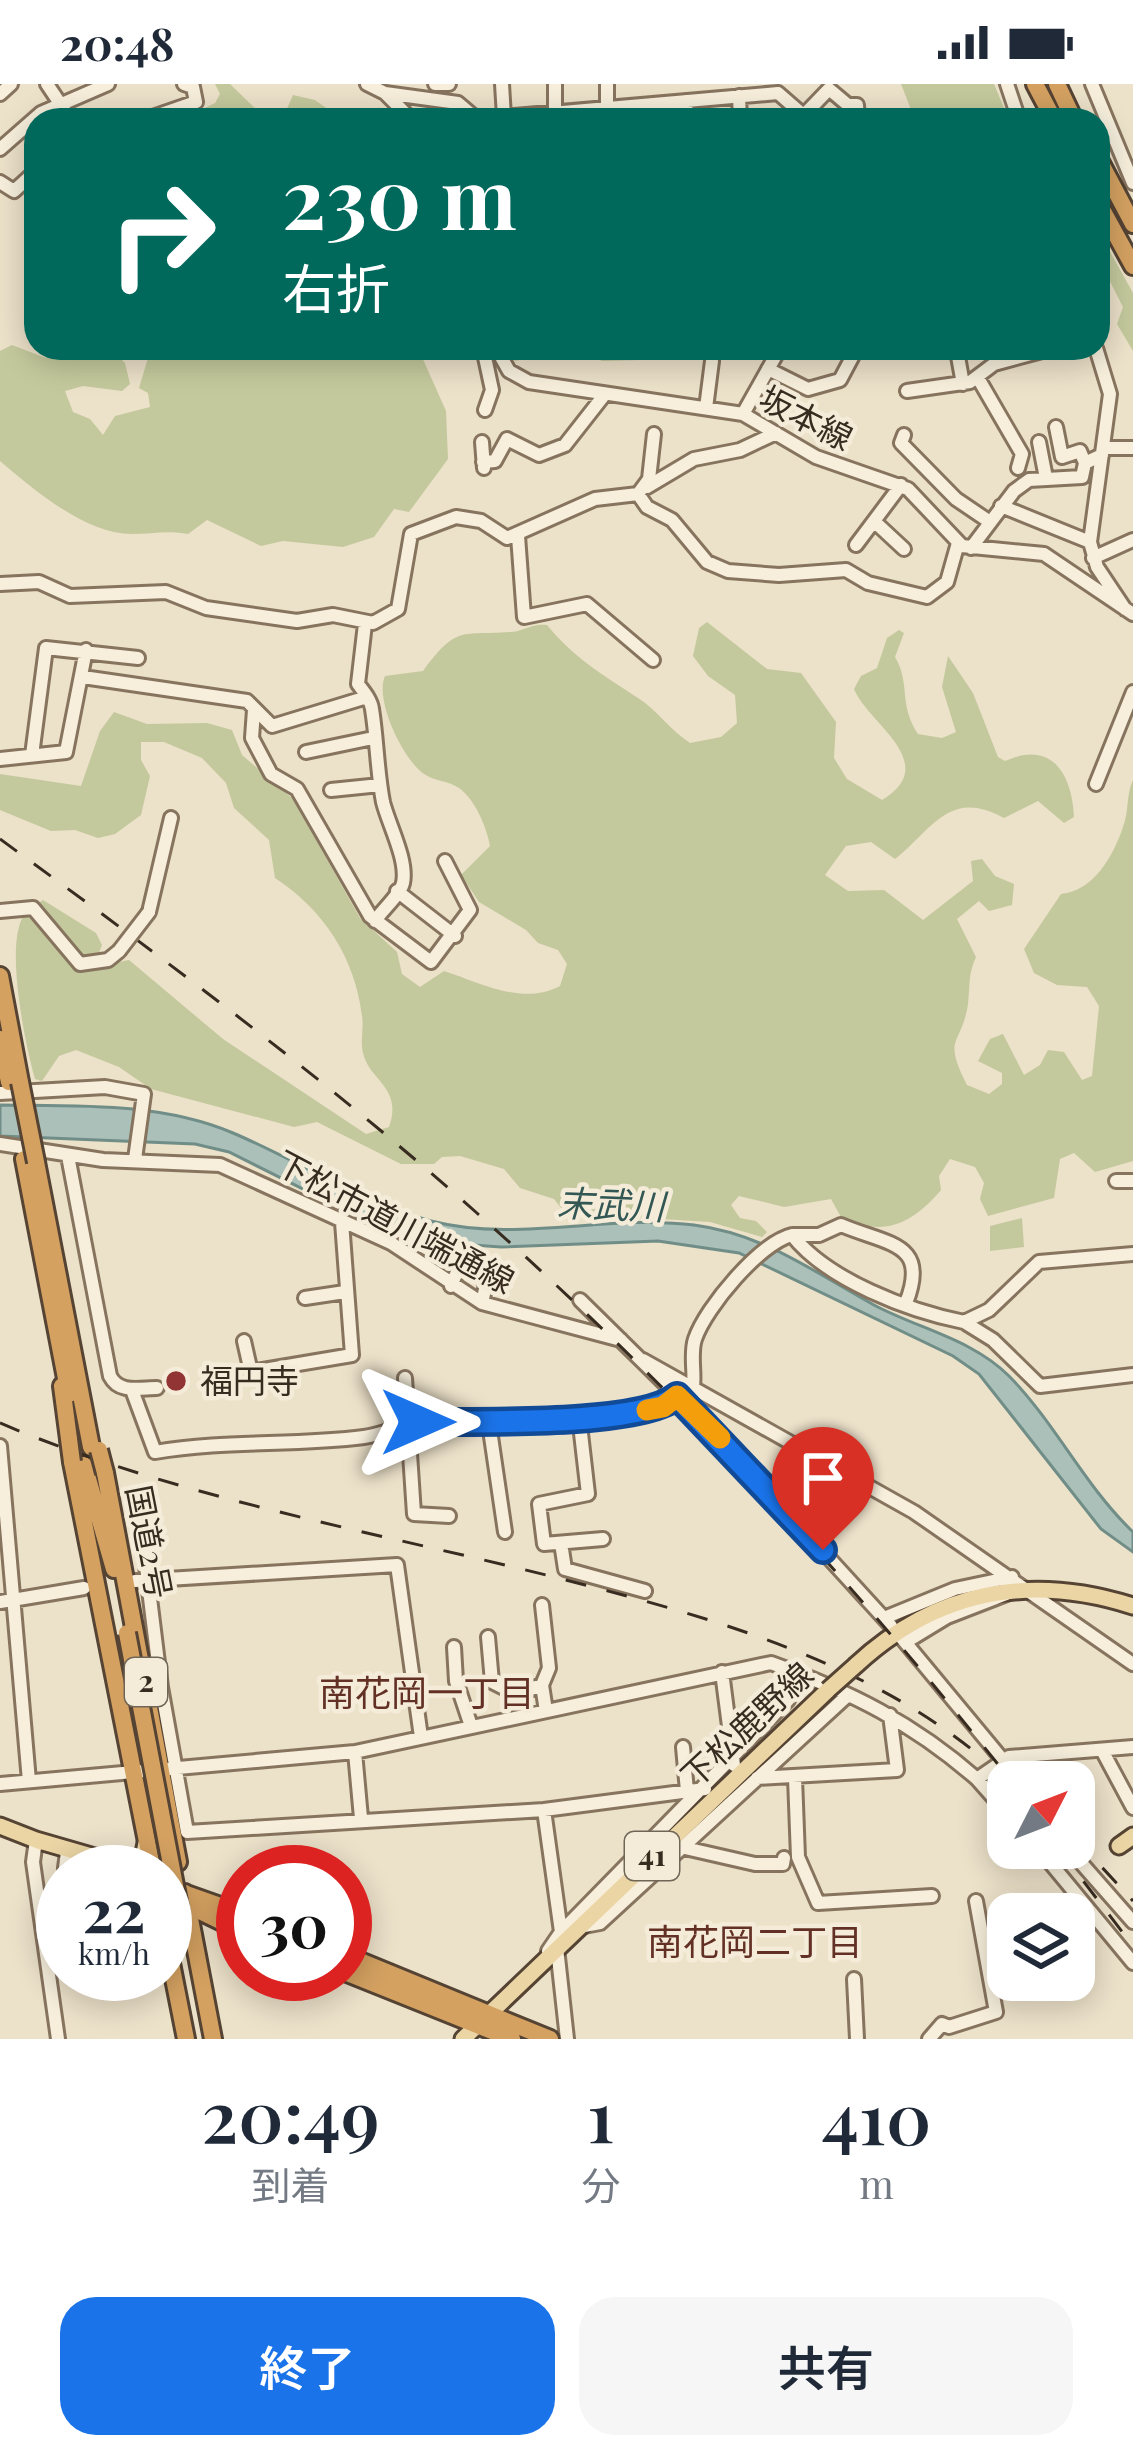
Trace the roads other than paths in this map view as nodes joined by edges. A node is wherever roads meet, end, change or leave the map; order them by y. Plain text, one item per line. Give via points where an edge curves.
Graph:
1 (11, 84) edge
2 (47, 84) edge
3 (108, 84) edge
4 (184, 84) edge
5 (367, 84) edge
6 (435, 84) edge
7 (449, 84) edge
8 (607, 84) edge
9 (660, 84) edge
10 (760, 89) edge
11 (711, 91) edge
12 (385, 93) junction
13 (0, 94) edge
14 (739, 96) junction
15 (686, 101) junction
16 (660, 103) junction
17 (60, 104) junction
18 (50, 108) edge
19 (63, 108) edge
20 (179, 108) edge
21 (400, 108) edge
22 (464, 108) edge
23 (607, 108) joint
24 (686, 108) edge
25 (740, 108) edge
26 (796, 108) edge
27 (814, 108) edge
28 (857, 108) edge
29 (24, 127) edge
30 (1110, 134) edge
31 (0, 149) edge
32 (0, 182) edge
33 (24, 182) edge
34 (1110, 182) edge
35 (1133, 183) edge
36 (1110, 189) edge
37 (1110, 224) edge
38 (1133, 228) edge
39 (1133, 266) edge
40 (486, 360) edge
41 (505, 360) edge
42 (773, 360) edge
43 (850, 360) edge
44 (959, 360) edge
45 (995, 360) edge
46 (1009, 360) edge
47 (1101, 360) edge
48 (712, 361) dead end
49 (994, 364) junction
50 (768, 370) junction
51 (979, 378) junction
52 (963, 384) junction
53 (907, 391) dead end
54 (605, 394) junction
55 (706, 408) junction
56 (484, 410) dead end
57 (743, 414) junction
58 (1056, 428) dead end
59 (776, 433) junction
60 (654, 434) dead end
61 (904, 435) dead end
62 (482, 442) dead end
63 (1039, 442) dead end
64 (1133, 448) edge
65 (1102, 452) junction
66 (1085, 463) junction
67 (1018, 468) dead end
68 (927, 470) junction
69 (1046, 478) junction
70 (904, 487) junction
71 (642, 491) junction
72 (1001, 506) junction
73 (990, 522) junction
74 (876, 523) junction
75 (518, 536) junction
76 (1133, 540) edge
77 (1090, 542) junction
78 (856, 545) dead end
79 (964, 546) junction
80 (904, 550) dead end
81 (1093, 558) junction
82 (0, 584) edge
83 (1130, 613) edge
84 (365, 624) junction
85 (86, 650) junction
86 (138, 658) dead end
87 (653, 660) dead end
88 (83, 677) junction
89 (1133, 692) edge
90 (367, 697) junction
91 (254, 710) junction
92 (374, 738) junction
93 (306, 752) dead end
94 (32, 755) junction
95 (0, 759) edge
96 (1096, 784) dead end
97 (380, 785) junction
98 (331, 790) dead end
99 (171, 818) dead end
100 (445, 861) dead end
101 (397, 891) junction
102 (6, 909) edge
103 (375, 921) junction
104 (455, 936) junction
105 (0, 976) edge
106 (0, 1039) edge
107 (10, 1086) edge
108 (0, 1144) edge
109 (68, 1156) junction
110 (135, 1157) junction
111 (1133, 1180) edge
112 (1116, 1181) dead end
113 (342, 1222) junction
114 (792, 1235) junction
115 (1133, 1254) edge
116 (451, 1286) junction
117 (345, 1292) junction
118 (305, 1298) dead end
119 (580, 1300) dead end
120 (482, 1303) junction
121 (906, 1303) junction
122 (967, 1326) junction
123 (621, 1340) junction
124 (244, 1341) dead end
125 (65, 1347) junction
126 (643, 1360) junction
127 (1133, 1375) edge
128 (405, 1378) dead end
129 (157, 1388) dead end
130 (132, 1390) junction
131 (699, 1390) junction
132 (677, 1396) junction
133 (579, 1416) junction
134 (489, 1424) junction
135 (409, 1428) junction
136 (712, 1430) junction
137 (0, 1446) edge
138 (87, 1456) junction
139 (0, 1464) edge
140 (139, 1509) dead end
141 (449, 1516) dead end
142 (506, 1532) dead end
143 (603, 1539) dead end
144 (561, 1543) junction
145 (141, 1581) junction
146 (1018, 1585) junction
147 (83, 1588) dead end
148 (645, 1591) dead end
149 (15, 1599) junction
150 (0, 1602) edge
151 (542, 1605) dead end
152 (1133, 1606) edge
153 (895, 1630) junction
154 (488, 1637) dead end
155 (454, 1647) dead end
156 (1133, 1664) edge
157 (722, 1672) junction
158 (800, 1674) junction
159 (542, 1685) junction
160 (848, 1695) junction
161 (546, 1711) junction
162 (890, 1715) junction
163 (470, 1726) junction
164 (421, 1737) junction
165 (1133, 1747) edge
166 (683, 1748) dead end
167 (355, 1752) junction
168 (1102, 1752) junction
169 (1002, 1759) junction
170 (732, 1763) junction
171 (168, 1768) junction
172 (134, 1771) junction
173 (795, 1778) junction
174 (976, 1779) junction
175 (751, 1780) junction
176 (29, 1781) junction
177 (0, 1784) edge
178 (705, 1789) junction
179 (688, 1791) junction
180 (987, 1791) edge
181 (1133, 1808) edge
182 (544, 1810) junction
183 (361, 1818) junction
184 (0, 1826) edge
185 (36, 1840) junction
186 (147, 1841) junction
187 (49, 1845) edge
188 (148, 1845) edge
189 (172, 1845) edge
190 (177, 1845) edge
191 (685, 1848) junction
192 (784, 1858) dead end
193 (1055, 1869) edge
194 (1086, 1869) edge
195 (932, 1896) dead end
196 (976, 1901) dead end
197 (1133, 1922) edge
198 (579, 1927) junction
199 (216, 1931) edge
200 (559, 1940) junction
201 (192, 1943) edge
202 (192, 1947) edge
203 (196, 1963) junction
204 (1133, 1963) edge
205 (372, 1967) edge
206 (854, 1979) dead end
207 (372, 1981) edge
208 (177, 2001) edge
209 (486, 2019) junction
210 (58, 2039) edge
211 (186, 2039) edge
212 (209, 2039) edge
213 (464, 2039) edge
214 (512, 2039) edge
215 (550, 2039) edge
216 (567, 2039) edge
217 (857, 2039) edge
218 (929, 2039) edge

1 - 13 street
2 - 17 street
3 - 17 street
4 - 20 street via 196,102
5 - 12 street
6 - 7 street
8 - 23 street
9 - 16 street
10 - 14 street
10 - 26 street
11 - 14 street
11 - 15 street
12 - 21 street
12 - 22 street
14 - 25 street
15 - 16 street
15 - 24 street
16 - 23 street
17 - 18 street
17 - 19 street
27 - 28 street via 829,89
29 - 31 street
30 - 35 street
32 - 33 street via 14,191
34 - 38 highway
36 - 38 highway
37 - 39 highway
40 - 56 street via 492,390
41 - 54 street, 坂本線 via 519,378
42 - 50 street
43 - 50 street via 840,380 808,389
44 - 52 street
45 - 49 street
46 - 49 street
47 - 65 street via 1109,382
48 - 55 street
49 - 51 street
50 - 57 street
51 - 52 street
51 - 67 street via 1022,454
52 - 53 street
54 - 55 street, 坂本線
54 - 62 street via 565,445 539,454 507,440 484,466
55 - 57 street, 坂本線
57 - 59 street, 坂本線
58 - 66 street via 1062,457 1080,451
59 - 70 street, 坂本線 via 852,472
59 - 71 street via 694,459
60 - 71 street
61 - 68 street via 901,442
63 - 69 street
64 - 65 street
65 - 66 street
65 - 77 street
66 - 69 street via 1082,477
68 - 70 street
68 - 73 street
69 - 72 street via 1029,480
70 - 74 street
70 - 79 street, 坂本線
71 - 75 street via 595,499
71 - 79 street via 647,507 728,571 846,570 927,596 947,582
72 - 73 street
72 - 77 street
73 - 79 street
74 - 78 street
74 - 80 street
75 - 84 street via 500,537 482,521 456,517 418,530 408,542 398,609
75 - 87 street via 524,617 587,604
76 - 81 street
77 - 81 street
79 - 83 street via 1044,554
81 - 83 street
82 - 84 street via 39,582 70,596 166,592 206,608
84 - 90 street via 358,680
85 - 86 street
85 - 88 street
85 - 94 street via 46,648
88 - 91 street via 247,701
88 - 94 street via 72,744 66,752
89 - 96 street
90 - 91 street via 272,726
90 - 92 street
91 - 103 street via 252,738 271,774 297,789
92 - 93 street
92 - 97 street
94 - 95 street
97 - 98 street
97 - 101 street via 398,832
99 - 102 street, bridge via 149,912 107,960 80,964 33,908
100 - 104 street via 470,910
101 - 103 street
101 - 104 street
103 - 104 street via 431,962
105 - 107 highway, 国道2号 / 2
106 - 107 highway, 国道2号 / 2
107 - 110 street via 144,1094
107 - 125 highway, 国道2号 / 2
108 - 109 street, 下松市道川端通線
109 - 110 street, 下松市道川端通線
109 - 130 street via 100,1343 113,1382
110 - 113 street, 下松市道川端通線 via 220,1165
111 - 112 street
113 - 116 street, 下松市道川端通線 via 403,1250
113 - 117 street
114 - 121 street via 841,1274
114 - 121 street via 841,1225 907,1252 917,1276
114 - 131 street via 776,1239 718,1298 695,1338
115 - 122 street via 1039,1262
116 - 120 street, 下松市道川端通線
116 - 120 street via 460,1265 489,1271
117 - 118 street
117 - 124 street via 348,1360 251,1372
119 - 123 street
120 - 123 street, 下松市道川端通線
121 - 122 street
122 - 127 street via 1040,1387
123 - 126 street
125 - 138 highway, 国道2号 / 2
125 - 138 highway, 国道2号 / 2
126 - 131 street
126 - 132 street
128 - 135 street
129 - 130 street
130 - 135 street via 154,1452
131 - 136 street
131 - 146 street via 914,1512
132 - 133 street via 663,1407
132 - 136 street
133 - 134 street
133 - 144 street via 588,1494 539,1504 544,1544
134 - 135 street
134 - 142 street
135 - 141 street via 414,1514
136 - 153 street
137 - 139 street
138 - 171 highway, 国道2号 / 2
138 - 172 highway, 国道2号 / 2
138 - 189 highway, 国道2号 / 2, bridge
139 - 149 street
140 - 145 street
143 - 144 street
144 - 148 street via 565,1569
145 - 164 street via 397,1565
145 - 171 street
146 - 152 main road, 下松鹿野線 / 41
146 - 153 street via 928,1626
146 - 153 street via 955,1588
146 - 156 street
146 - 198 main road, 下松鹿野線 / 41, bridge via 941,1606 899,1628
147 - 149 street
149 - 150 street
149 - 176 street
151 - 159 street via 549,1668
153 - 169 street
154 - 159 street via 492,1682 515,1694
155 - 163 street
157 - 158 street via 771,1664
157 - 161 street
157 - 170 street
158 - 160 street
158 - 170 street via 788,1700
159 - 161 street
160 - 162 street
160 - 175 street
161 - 163 street
162 - 173 street via 897,1771
162 - 174 street
163 - 164 street
164 - 167 street
165 - 168 street
166 - 179 street
167 - 171 street
167 - 183 street
168 - 169 street
168 - 181 street
169 - 174 street
170 - 178 street
171 - 172 street
171 - 183 street via 187,1832
171 - 190 highway, 国道2号 / 2
172 - 176 street
172 - 186 highway, 国道2号 / 2
173 - 175 street
173 - 195 street via 798,1858 818,1904
174 - 180 street
175 - 191 street
176 - 177 street
178 - 179 street
178 - 200 street
179 - 182 street
182 - 183 street
182 - 200 street
184 - 185 main road
185 - 186 main road via 126,1866 143,1858
185 - 187 main road
185 - 210 street
186 - 188 highway, 国道2号 / 2
191 - 192 street via 755,1864
191 - 198 street via 600,1923
193 - 204 street
194 - 197 street
196 - 218 street via 996,2012 942,2024
198 - 200 main road, 下松鹿野線 / 41
199 - 203 highway
200 - 209 main road, 下松鹿野線 / 41
200 - 216 street
201 - 203 highway
202 - 212 highway
203 - 212 highway
205 - 209 highway
206 - 217 street
207 - 209 highway
208 - 211 highway
209 - 213 main road, 下松鹿野線 / 41
209 - 214 highway
209 - 215 highway

